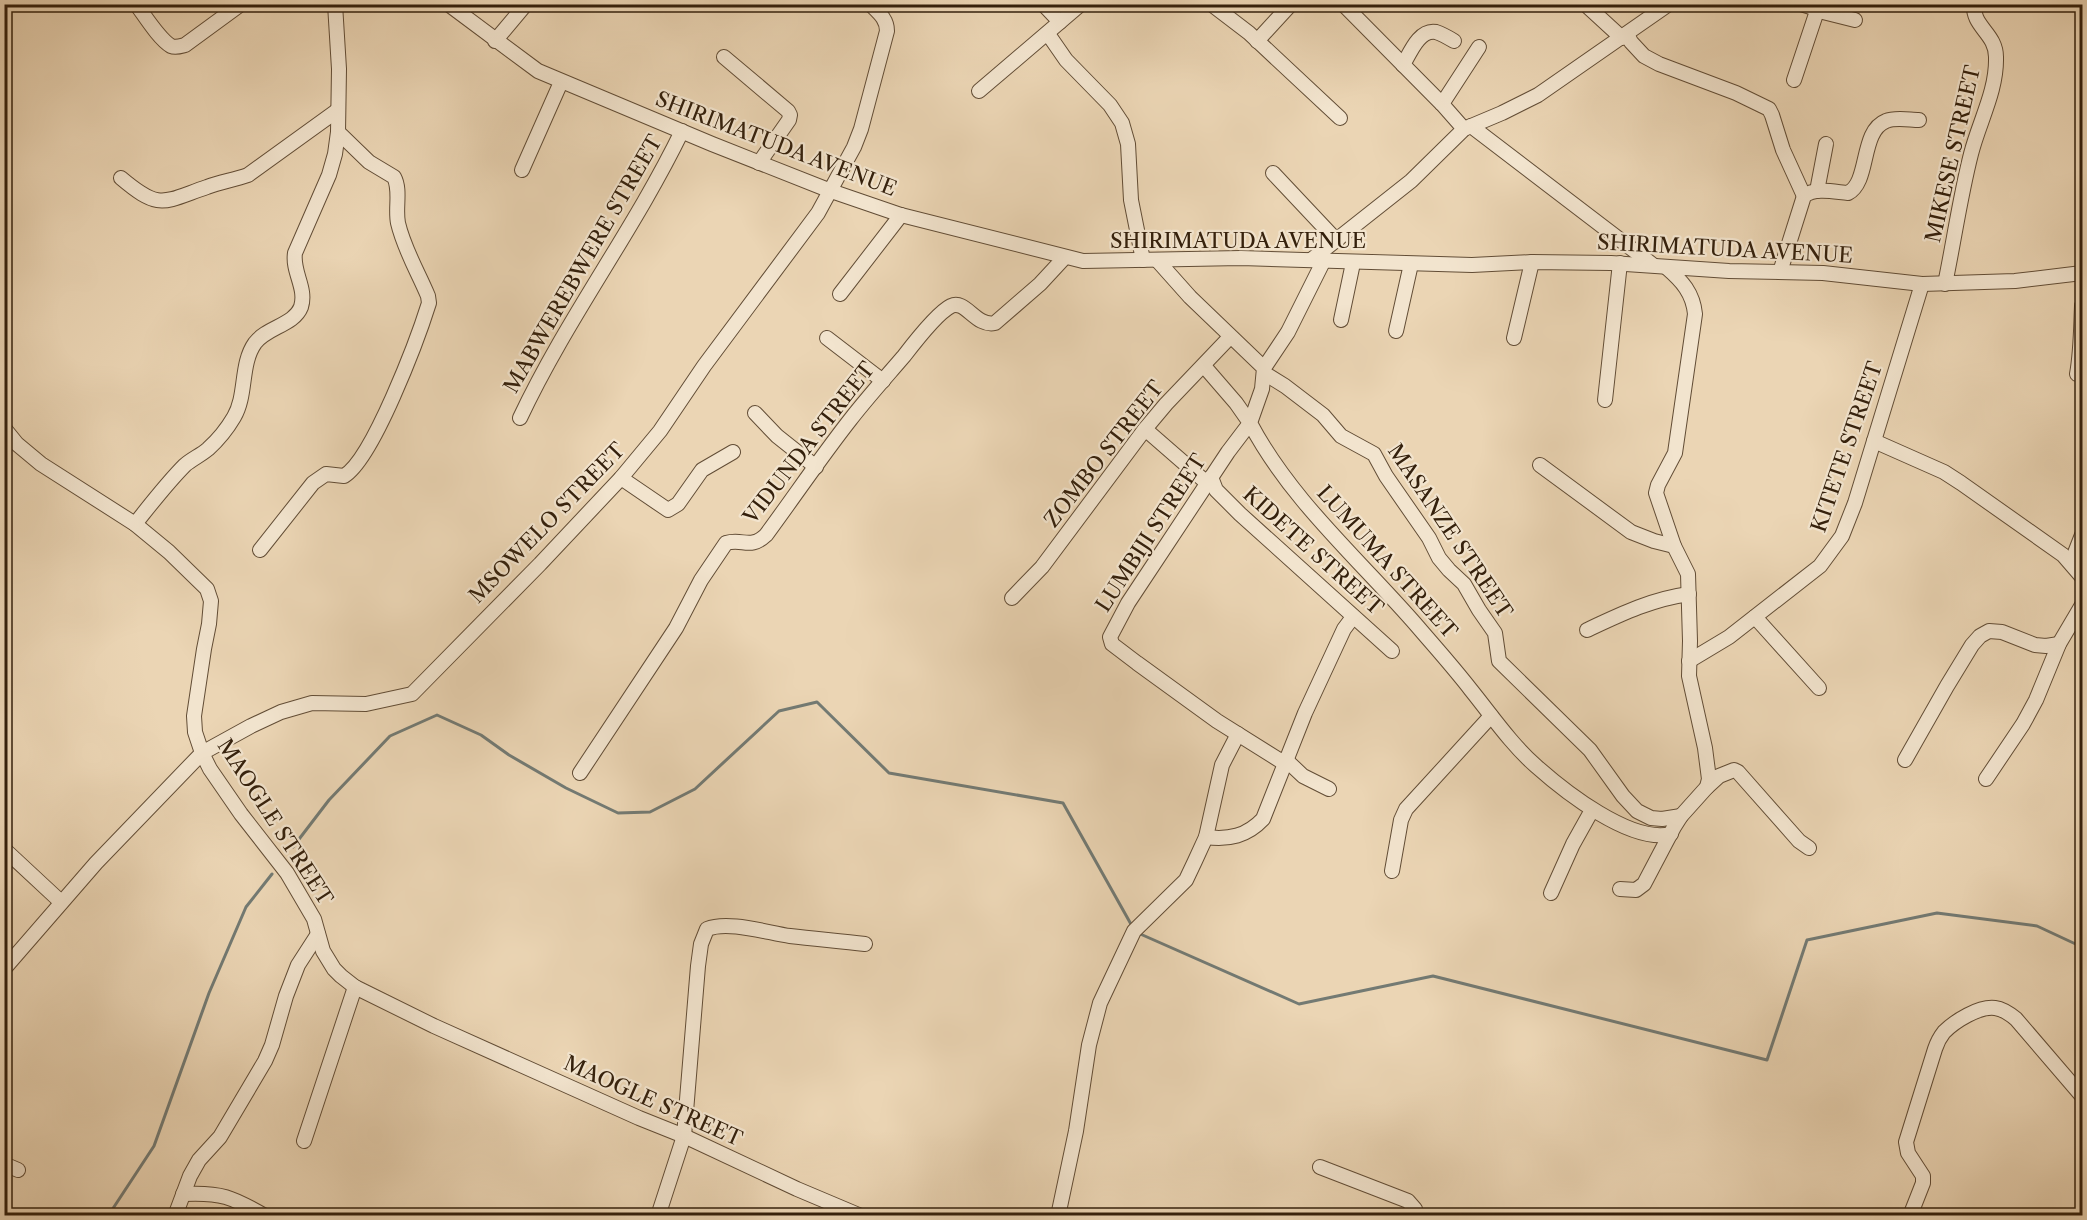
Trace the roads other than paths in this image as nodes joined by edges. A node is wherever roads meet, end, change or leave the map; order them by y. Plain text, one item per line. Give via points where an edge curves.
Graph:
1 (136, 4) edge
2 (241, 4) edge
3 (335, 4) edge
4 (447, 4) edge
5 (526, 4) edge
6 (870, 4) edge
7 (1043, 4) edge
8 (1081, 4) edge
9 (1291, 4) edge
10 (1343, 4) edge
11 (1585, 4) edge
12 (1669, 4) edge
13 (1801, 4) edge
14 (1974, 4) edge
15 (1221, 8) edge
16 (1815, 10) junction
17 (1855, 20) dead end
18 (1060, 22) junction
19 (1048, 34) junction
20 (1625, 36) junction
21 (1454, 40) dead end
22 (495, 41) junction
23 (1257, 41) junction
24 (1479, 47) dead end
25 (724, 57) dead end
26 (1403, 65) junction
27 (1794, 80) dead end
28 (561, 82) junction
29 (979, 91) dead end
30 (1442, 104) junction
31 (338, 111) junction
32 (1340, 118) dead end
33 (1919, 120) dead end
34 (1467, 127) junction
35 (682, 131) junction
36 (338, 132) junction
37 (1826, 144) dead end
38 (759, 162) junction
39 (522, 170) dead end
40 (1273, 173) dead end
41 (121, 178) dead end
42 (831, 191) junction
43 (1811, 194) junction
44 (902, 215) junction
45 (1337, 241) junction
46 (1065, 257) junction
47 (1150, 260) junction
48 (1317, 260) junction
49 (1532, 262) junction
50 (1353, 263) junction
51 (1620, 263) junction
52 (1411, 264) junction
53 (1660, 266) junction
54 (1780, 272) junction
55 (2082, 273) edge
56 (1945, 284) junction
57 (1922, 285) junction
58 (840, 294) dead end
59 (2082, 306) edge
60 (1341, 320) dead end
61 (1396, 331) dead end
62 (1230, 337) junction
63 (827, 338) dead end
64 (1514, 338) dead end
65 (1204, 366) junction
66 (1264, 371) junction
67 (2077, 374) dead end
68 (883, 381) junction
69 (1605, 400) dead end
70 (755, 413) dead end
71 (520, 418) dead end
72 (1250, 423) junction
73 (4, 428) edge
74 (1145, 429) junction
75 (1874, 441) junction
76 (733, 452) dead end
77 (1540, 465) dead end
78 (816, 467) junction
79 (621, 478) junction
80 (1209, 480) junction
81 (135, 524) junction
82 (2082, 535) edge
83 (1674, 546) junction
84 (260, 549) dead end
85 (2071, 563) junction
86 (2082, 577) edge
87 (1689, 594) junction
88 (1012, 598) dead end
89 (2082, 605) edge
90 (1353, 616) junction
91 (1755, 617) junction
92 (1587, 630) dead end
93 (2059, 644) junction
94 (1392, 651) dead end
95 (1689, 661) junction
96 (1819, 688) dead end
97 (1491, 716) junction
98 (1238, 734) junction
99 (202, 753) junction
100 (1905, 760) dead end
101 (1285, 761) junction
102 (580, 773) dead end
103 (1986, 779) dead end
104 (1707, 787) junction
105 (1329, 789) dead end
106 (1592, 810) junction
107 (1681, 816) junction
108 (1671, 834) junction
109 (1206, 837) junction
110 (1809, 848) dead end
111 (4, 849) edge
112 (1392, 871) dead end
113 (1620, 888) dead end
114 (1551, 893) dead end
115 (61, 902) junction
116 (318, 934) junction
117 (865, 944) dead end
118 (4, 969) edge
119 (355, 987) junction
120 (2082, 1096) edge
121 (684, 1136) junction
122 (304, 1140) dead end
123 (4, 1164) edge
124 (1320, 1167) dead end
125 (18, 1170) dead end
126 (183, 1194) junction
127 (175, 1215) edge
128 (265, 1215) edge
129 (658, 1215) edge
130 (861, 1215) edge
131 (1058, 1215) edge
132 (1413, 1215) edge
133 (1910, 1215) edge

1 - 2 street via 163,38 177,47
3 - 31 street
4 - 22 street, SHIRIMATUDA AVENUE
5 - 22 street
6 - 42 street, MSOWELO STREET via 883,17 887,31 861,129
7 - 18 street
8 - 18 street
9 - 23 street
10 - 26 street
11 - 20 street
12 - 20 street
13 - 16 street
14 - 56 street, MIKESE STREET via 1976,19 1994,42 1994,81 1971,154
15 - 23 street
16 - 17 street
16 - 27 street
18 - 19 street
19 - 29 street
19 - 47 street via 1122,123 1128,144 1131,200
20 - 34 street via 1538,95
20 - 43 street via 1644,56 1659,64 1768,109 1783,150
21 - 26 street via 1428,32 1418,40
22 - 28 street, SHIRIMATUDA AVENUE
23 - 32 street
24 - 30 street
25 - 38 street via 790,116
26 - 30 street
28 - 35 street, SHIRIMATUDA AVENUE
28 - 39 street
30 - 34 street
31 - 36 street
31 - 41 street via 248,175 178,199 152,200
33 - 43 street via 1887,120 1878,126 1852,192
34 - 45 street via 1411,181
34 - 53 street
35 - 38 street, SHIRIMATUDA AVENUE
35 - 71 street, MABWEREBWERE STREET via 627,232 540,375
36 - 81 street via 329,175 295,253 293,264 302,289 300,309 254,344 235,416 217,440 187,464
36 - 84 street via 369,162 394,177 403,241 429,303 409,362 356,465 344,476 326,474 313,483
37 - 43 street
38 - 42 street, SHIRIMATUDA AVENUE
40 - 45 street
42 - 44 street, SHIRIMATUDA AVENUE
42 - 79 street, MSOWELO STREET via 660,431
43 - 54 street
44 - 46 street, SHIRIMATUDA AVENUE
44 - 58 street
45 - 48 street
46 - 47 street, SHIRIMATUDA AVENUE via 1083,261
46 - 68 street, VIDUNDA STREET via 995,323 982,322 965,308 950,306
47 - 48 street, SHIRIMATUDA AVENUE
47 - 62 street
48 - 50 street, SHIRIMATUDA AVENUE
48 - 66 street via 1288,332
49 - 51 street, SHIRIMATUDA AVENUE
49 - 52 street, SHIRIMATUDA AVENUE
49 - 64 street
50 - 52 street, SHIRIMATUDA AVENUE
50 - 60 street
51 - 53 street, SHIRIMATUDA AVENUE
51 - 69 street
52 - 61 street
53 - 54 street, SHIRIMATUDA AVENUE
53 - 83 street via 1681,281 1690,294 1695,314 1675,453 1656,493
54 - 57 street, SHIRIMATUDA AVENUE
55 - 56 street, SHIRIMATUDA AVENUE
56 - 57 street, SHIRIMATUDA AVENUE
57 - 75 street, KITETE STREET
59 - 67 street
62 - 65 street, ZOMBO STREET
62 - 66 street
63 - 68 street
65 - 72 street, LUMUMA STREET
65 - 74 street, ZOMBO STREET
66 - 72 street
66 - 107 street, MASANZE STREET via 1323,415 1341,436 1374,454 1439,558 1464,584 1495,633 1499,661 1590,750 1630,804 1651,818
68 - 78 street, VIDUNDA STREET
70 - 78 street
72 - 80 street, LUMBIJI STREET
72 - 97 street, LUMUMA STREET via 1288,482
73 - 81 street, MAOGLE STREET via 41,464
74 - 80 street, KIDETE STREET
74 - 88 street, ZOMBO STREET via 1042,567
75 - 85 street via 1944,472
75 - 91 street, KITETE STREET via 1855,503 1835,549 1808,577
76 - 79 street via 702,470 678,504 668,510
77 - 83 street via 1631,532
78 - 102 street, VIDUNDA STREET via 759,542 749,545 730,541 716,555 676,628
79 - 99 street, MSOWELO STREET via 412,694 366,704 312,703 251,726
80 - 90 street, KIDETE STREET via 1240,514
80 - 98 street, LUMBIJI STREET via 1110,637 1118,650
81 - 99 street, MAOGLE STREET via 195,576 211,601 194,716
82 - 85 street
83 - 87 street via 1688,574
85 - 86 street
87 - 92 street via 1637,606
87 - 95 street
89 - 93 street
90 - 94 street, KIDETE STREET
90 - 101 street
91 - 95 street, KITETE STREET
91 - 96 street
93 - 100 street via 2035,645 2001,632 1989,631 1980,636
93 - 103 street via 2036,700
95 - 104 street via 1709,769
97 - 106 street, LUMUMA STREET via 1530,761
97 - 112 street via 1406,809
98 - 101 street, LUMBIJI STREET
98 - 109 street via 1222,765
99 - 115 street, MSOWELO STREET
99 - 116 street, MAOGLE STREET via 241,814 287,873 314,919
101 - 105 street, LUMBIJI STREET
101 - 109 street via 1268,808 1257,825 1229,838
104 - 107 street
104 - 110 street via 1719,776 1738,772
106 - 108 street, LUMUMA STREET via 1643,832
106 - 114 street
107 - 108 street
108 - 113 street via 1644,884 1636,890
109 - 131 street via 1186,880 1134,931 1100,1002
111 - 115 street
115 - 118 street, MSOWELO STREET
116 - 119 street, MAOGLE STREET via 334,969
116 - 126 street via 298,965 265,1061 220,1137 199,1160
117 - 121 street via 734,927 707,929 696,983
119 - 121 street, MAOGLE STREET
119 - 122 street
120 - 133 street via 2016,1019 2003,1010 1985,1008 1956,1023 1939,1038 1906,1142 1908,1153 1923,1176
121 - 129 street
121 - 130 street, MAOGLE STREET
123 - 125 street
124 - 132 street via 1408,1201
126 - 127 street
126 - 128 street via 223,1195

